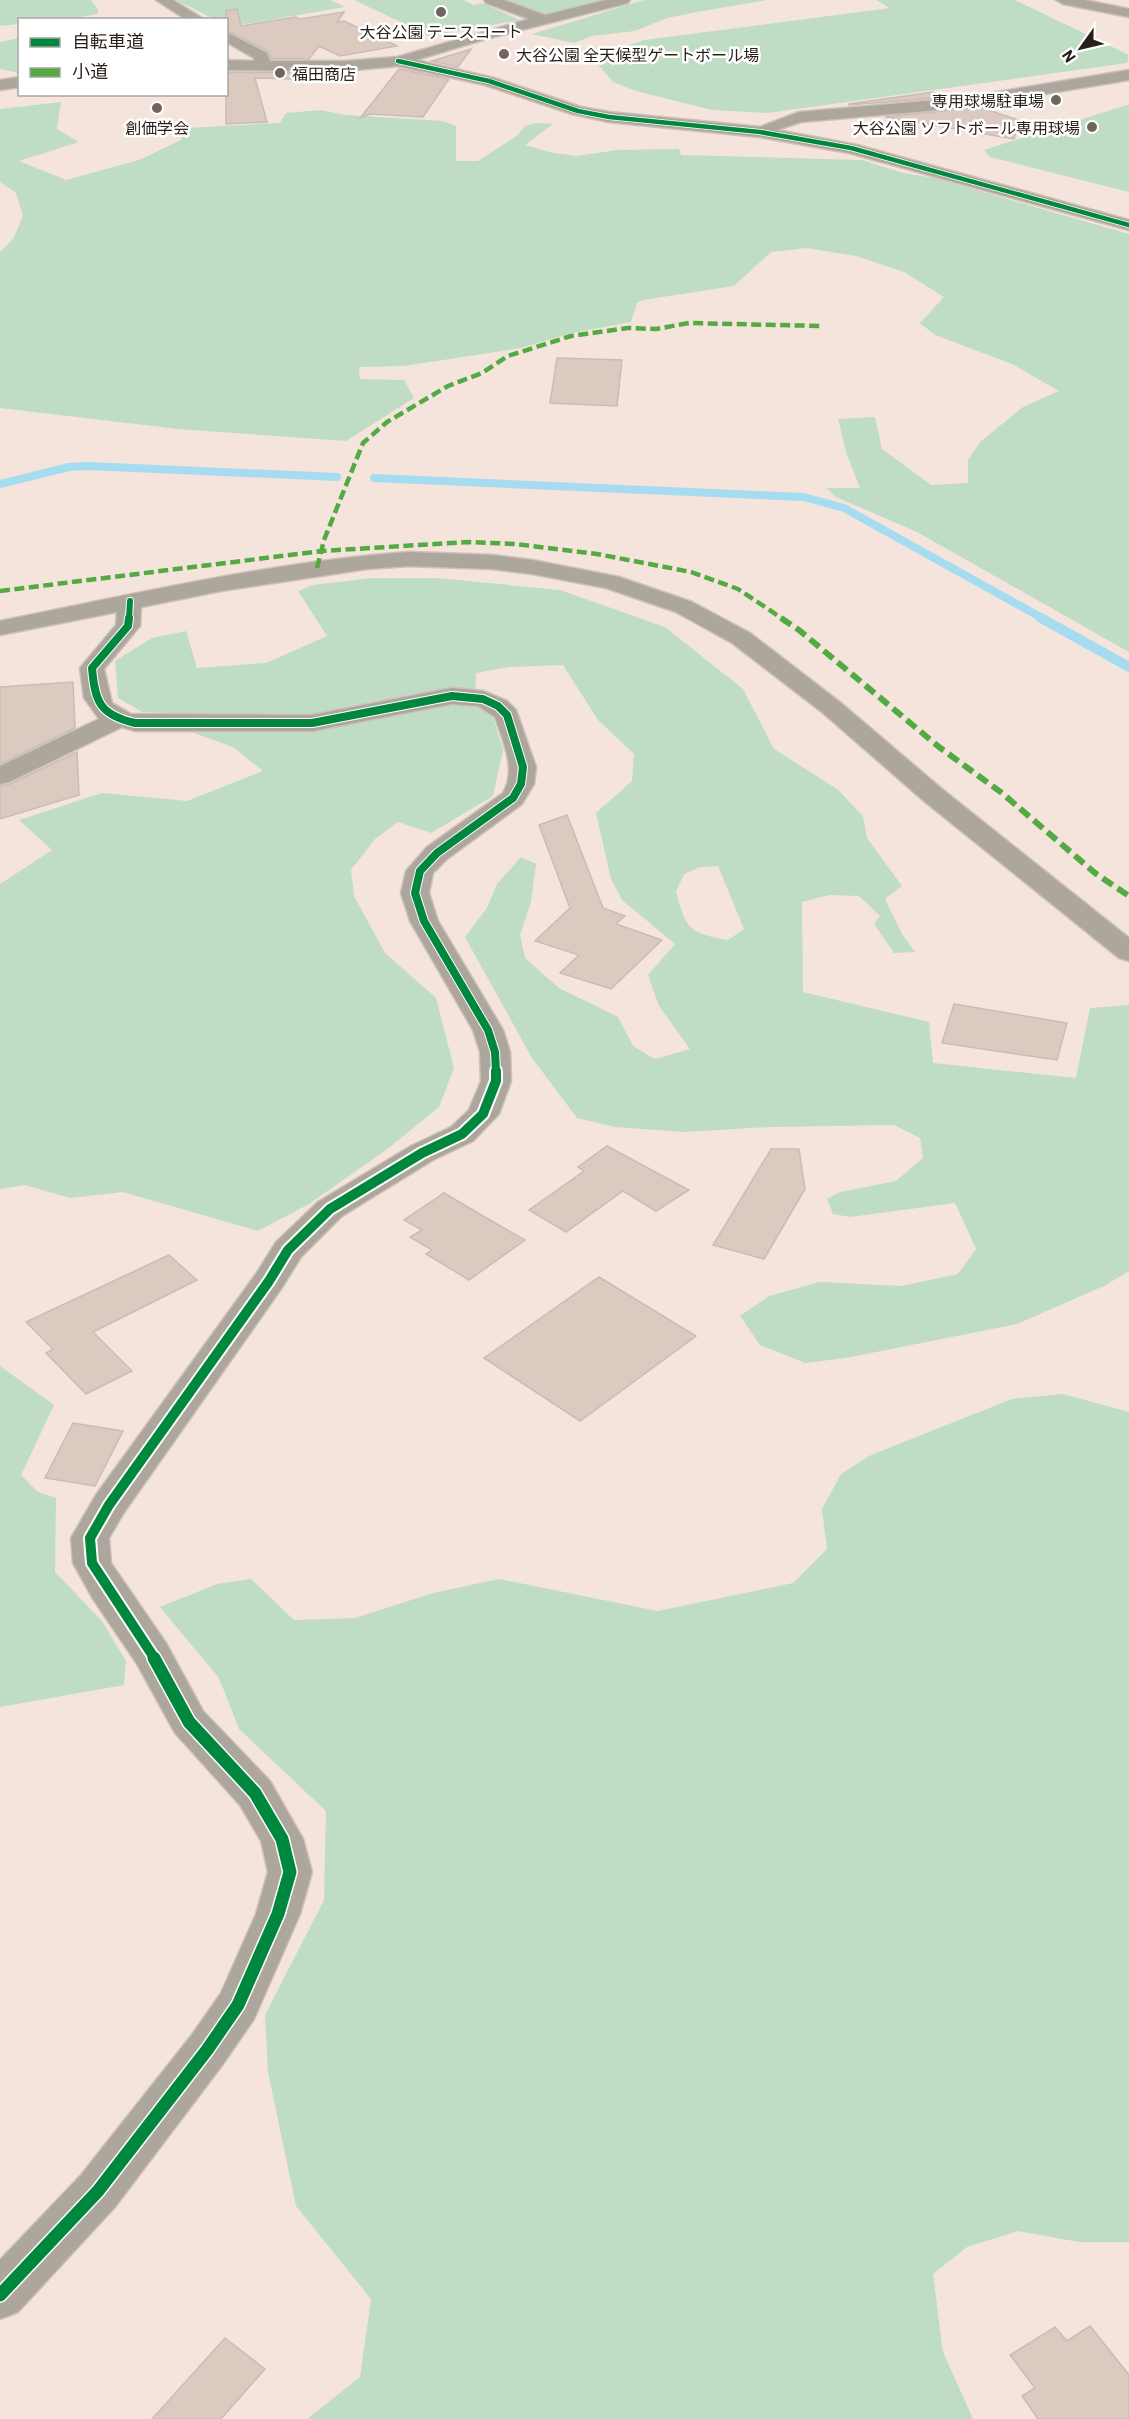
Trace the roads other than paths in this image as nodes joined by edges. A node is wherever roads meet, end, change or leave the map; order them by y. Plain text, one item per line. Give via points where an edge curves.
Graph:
1 (163, 0) edge
2 (491, 0) edge
3 (623, 0) edge
4 (1063, 0) edge
5 (1129, 13) edge
6 (194, 18) edge
7 (544, 20) junction
8 (228, 37) edge
9 (398, 61) junction
10 (262, 64) junction
11 (228, 65) edge
12 (1129, 75) edge
13 (18, 82) edge
14 (0, 84) edge
15 (760, 132) junction
16 (1129, 225) edge
17 (130, 601) junction
18 (0, 628) edge
19 (117, 720) junction
20 (0, 776) edge
21 (1129, 952) edge
22 (0, 2295) edge

1 - 6 street
2 - 7 street
3 - 7 street
4 - 5 street
7 - 9 street
8 - 10 street via 262,56
9 - 10 street via 345,66
9 - 15 street via 489,81 578,111
10 - 11 street
12 - 15 street via 961,103 799,117
13 - 14 street
15 - 16 street via 851,148
17 - 18 street
17 - 19 street via 128,626 92,668 95,697 104,711
17 - 21 street via 317,568 409,559 532,567 651,594 741,638
19 - 20 street
19 - 22 street via 312,723 452,696 483,699 507,715 524,767 513,798 437,853 420,871 415,892 424,921 488,1030 495,1052 496,1082 483,1114 462,1134 422,1153 330,1209 288,1250 90,1538 92,1563 152,1654 189,1722 255,1793 282,1839 290,1872 278,1914 238,2005 98,2191

